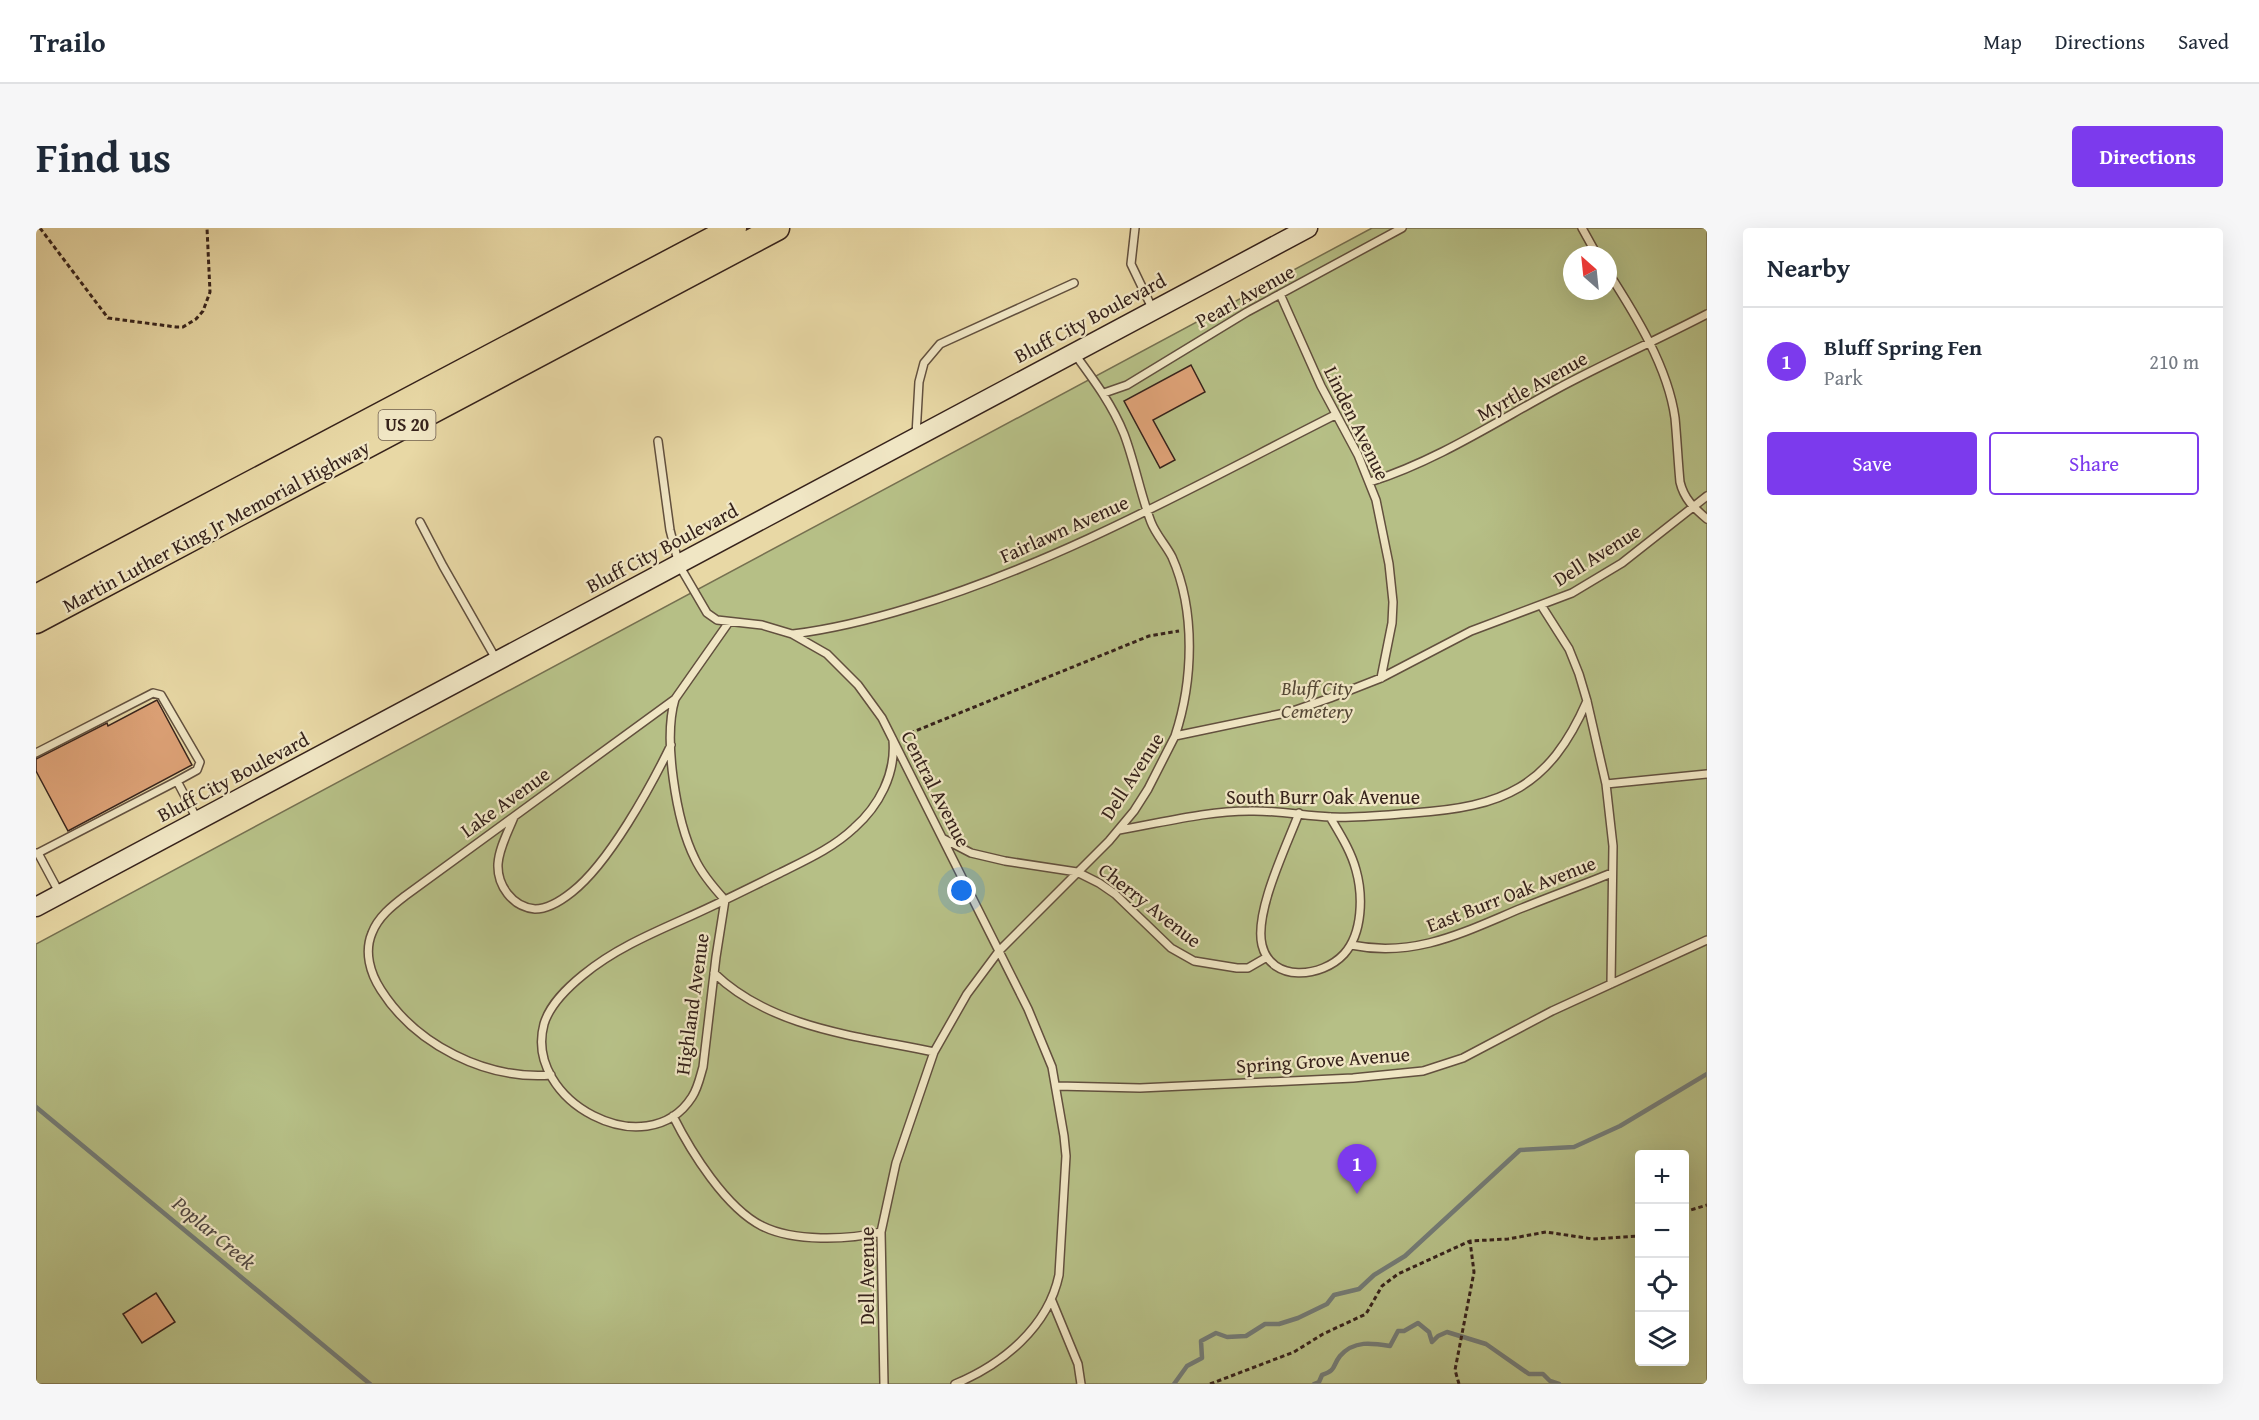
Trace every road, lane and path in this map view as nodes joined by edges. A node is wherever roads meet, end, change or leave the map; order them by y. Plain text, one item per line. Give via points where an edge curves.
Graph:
1 (40, 228) edge
2 (207, 228) edge
3 (734, 228) edge
4 (777, 228) edge
5 (1135, 228) edge
6 (1308, 228) edge
7 (1402, 228) edge
8 (1582, 228) edge
9 (1592, 246) edge
10 (1074, 283) dead end
11 (1617, 286) edge
12 (1280, 294) junction
13 (1153, 310) junction
14 (1707, 314) edge
15 (1649, 344) junction
16 (1074, 353) junction
17 (1104, 393) junction
18 (1335, 414) junction
19 (916, 438) junction
20 (658, 441) dead end
21 (1370, 483) junction
22 (1707, 495) edge
23 (1693, 506) junction
24 (1147, 510) junction
25 (1707, 519) edge
26 (420, 522) dead end
27 (679, 565) junction
28 (36, 597) edge
29 (1541, 605) junction
30 (36, 621) edge
31 (729, 622) junction
32 (1188, 630) junction
33 (792, 634) junction
34 (497, 662) junction
35 (1380, 678) junction
36 (675, 699) junction
37 (1587, 701) junction
38 (1175, 736) junction
39 (893, 740) junction
40 (671, 745) junction
41 (36, 753) edge
42 (1707, 774) edge
43 (177, 781) junction
44 (1606, 784) junction
45 (1299, 813) junction
46 (515, 815) junction
47 (1330, 817) junction
48 (198, 821) junction
49 (1119, 830) junction
50 (943, 839) junction
51 (37, 853) edge
52 (1077, 872) junction
53 (1612, 873) junction
54 (60, 894) junction
55 (725, 900) junction
56 (36, 907) edge
57 (1707, 940) edge
58 (1351, 945) junction
59 (999, 951) junction
60 (1267, 957) junction
61 (714, 973) junction
62 (1611, 984) junction
63 (934, 1052) junction
64 (551, 1075) junction
65 (1057, 1086) junction
66 (673, 1116) junction
67 (1707, 1205) edge
68 (1689, 1210) edge
69 (881, 1232) junction
70 (1635, 1236) edge
71 (1470, 1240) junction
72 (1052, 1301) junction
73 (884, 1384) edge
74 (955, 1384) edge
75 (1081, 1384) edge
76 (1210, 1384) edge
77 (1459, 1384) edge

1 - 2 path via 108,318 176,327 190,324 207,302
3 - 28 highway, Martin Luther King Jr Memorial Highway / US 20
4 - 30 highway, Martin Luther King Jr Memorial Highway / US 20
5 - 13 lane via 1131,264
6 - 13 street, Bluff City Boulevard
7 - 12 lane, Pearl Avenue
8 - 9 lane
10 - 19 lane via 940,344 924,363 919,382
11 - 15 lane
12 - 17 lane, Pearl Avenue via 1138,378
12 - 18 lane, Linden Avenue
13 - 16 street, Bluff City Boulevard
14 - 15 lane, Myrtle Avenue
15 - 21 lane, Myrtle Avenue via 1585,374 1452,448
15 - 23 lane via 1671,401 1683,492
16 - 17 lane
16 - 19 street, Bluff City Boulevard
17 - 24 lane via 1124,433
18 - 21 lane, Linden Avenue
18 - 24 lane, Fairlawn Avenue
19 - 27 street, Bluff City Boulevard
20 - 27 lane, Central Avenue via 670,530
21 - 35 lane, Linden Avenue via 1393,602
22 - 23 lane, Dell Avenue
23 - 25 lane
23 - 29 lane, Dell Avenue via 1622,563 1572,593
24 - 32 lane via 1179,576
24 - 33 lane, Fairlawn Avenue via 949,596 851,624
26 - 34 lane
27 - 31 lane, Central Avenue via 707,612 717,620
27 - 34 street, Bluff City Boulevard
29 - 35 lane, Dell Avenue via 1471,631
29 - 37 lane via 1569,649
31 - 33 lane, Central Avenue via 762,625
31 - 36 lane
32 - 38 lane via 1184,699
32 - 39 path via 1149,636
33 - 39 lane, Central Avenue via 827,654 858,685
34 - 48 street, Bluff City Boulevard
35 - 38 lane, Dell Avenue via 1290,712
36 - 40 lane
36 - 46 lane, Lake Avenue
37 - 44 lane
37 - 47 lane, South Burr Oak Avenue via 1557,754 1532,780 1502,798 1450,811
38 - 49 lane, Dell Avenue via 1148,789
39 - 50 lane, Central Avenue
39 - 55 lane, Highland Avenue via 894,755 884,788 854,829 814,856
40 - 46 lane via 626,825 600,862 572,892 547,907 536,909 515,902 498,875 499,855
40 - 55 lane via 679,807 694,857
41 - 43 lane via 153,693 165,699 200,762 197,770
42 - 44 lane
43 - 48 lane
43 - 51 lane
44 - 53 lane
45 - 47 lane, South Burr Oak Avenue
45 - 49 lane, South Burr Oak Avenue via 1223,813
45 - 60 lane via 1263,911 1261,939
46 - 64 lane, Lake Avenue via 386,912 372,933 368,957 377,985 397,1013 422,1035 455,1055 503,1072
47 - 58 lane via 1352,857 1359,881 1358,927
48 - 54 street, Bluff City Boulevard
49 - 52 lane, Dell Avenue
50 - 52 lane, Cherry Avenue via 971,854
50 - 59 lane, Central Avenue
51 - 54 lane
52 - 59 lane, Dell Avenue
52 - 60 lane, Cherry Avenue via 1115,894 1182,956 1237,968 1248,968
53 - 58 lane, East Burr Oak Avenue via 1434,943 1389,949
53 - 62 lane
54 - 56 street, Bluff City Boulevard
55 - 61 lane, Highland Avenue
55 - 64 lane, Highland Avenue via 623,948 573,982 544,1023 543,1050
57 - 62 lane, Spring Grove Avenue
58 - 60 lane via 1333,964 1311,973 1286,970
59 - 63 lane, Dell Avenue via 967,994
59 - 65 lane, Central Avenue via 1039,1032
61 - 63 lane via 776,1014
61 - 66 lane, Highland Avenue via 701,1075 693,1096
62 - 65 lane, Spring Grove Avenue via 1462,1058 1423,1071 1140,1088
63 - 69 lane, Dell Avenue via 896,1163
64 - 66 lane, Highland Avenue via 576,1106 602,1120 646,1126
65 - 72 lane, Central Avenue via 1066,1156 1059,1275
66 - 69 lane via 709,1174 740,1210 762,1226 822,1238
67 - 68 path
69 - 73 lane, Dell Avenue
70 - 71 path via 1593,1239 1546,1232
71 - 76 path via 1398,1274 1382,1286 1366,1314 1294,1352
71 - 77 path via 1474,1272 1455,1370
72 - 74 lane via 1025,1338 996,1361
72 - 75 lane via 1078,1364

